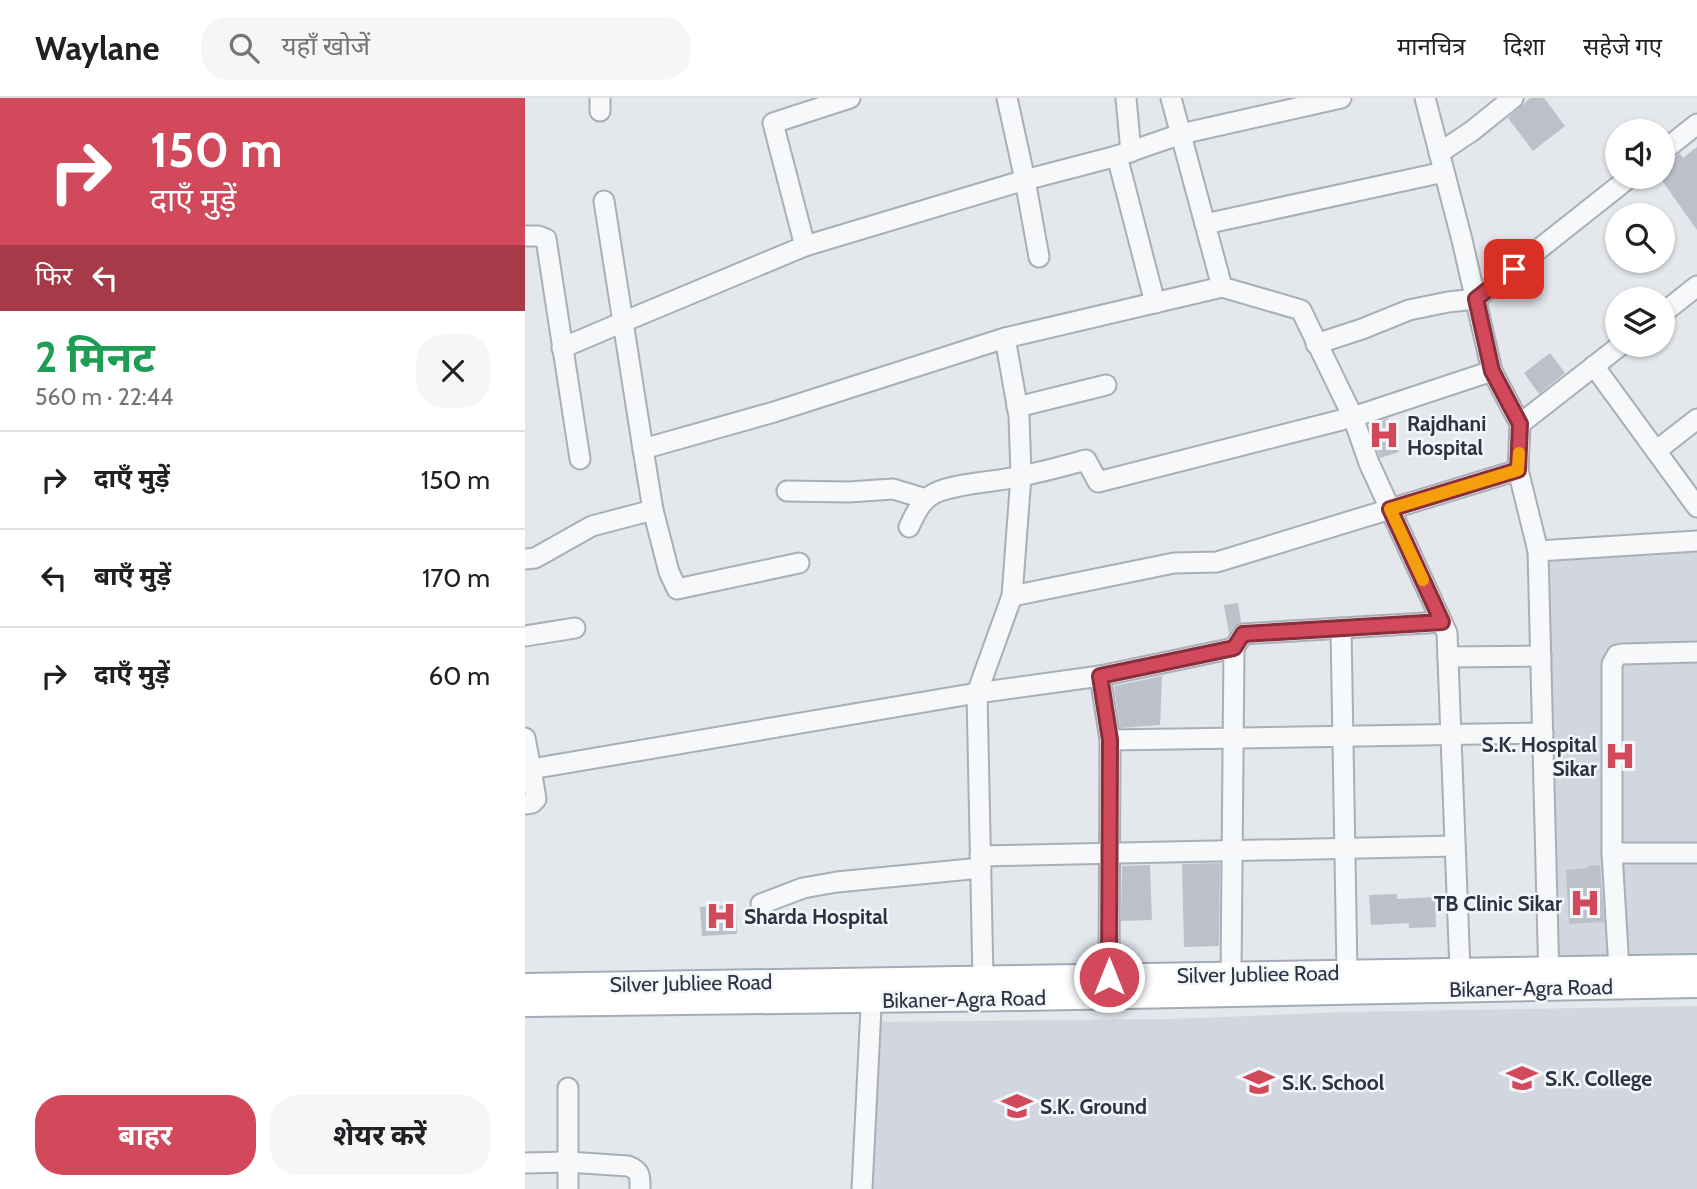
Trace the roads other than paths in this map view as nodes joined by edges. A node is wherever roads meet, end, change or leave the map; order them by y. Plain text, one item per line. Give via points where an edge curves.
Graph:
1 (850, 98) edge
2 (1007, 98) edge
3 (1126, 98) edge
4 (1171, 98) edge
5 (1425, 98) edge
6 (1333, 99) edge
7 (1509, 99) edge
8 (1697, 124) edge
9 (1181, 134) junction
10 (1675, 141) edge
11 (1439, 153) junction
12 (1124, 154) junction
13 (1444, 172) junction
14 (1025, 180) junction
15 (1615, 189) edge
16 (604, 201) dead end
17 (1205, 225) junction
18 (525, 236) edge
19 (805, 246) junction
20 (1038, 257) dead end
21 (1697, 286) edge
22 (1222, 287) junction
23 (1476, 299) junction
24 (1155, 303) junction
25 (1675, 303) edge
26 (623, 322) junction
27 (1005, 338) junction
28 (1316, 344) junction
29 (562, 348) junction
30 (1606, 357) edge
31 (1594, 366) junction
32 (1492, 371) junction
33 (1106, 385) dead end
34 (1017, 407) junction
35 (1353, 417) junction
36 (1697, 419) edge
37 (1520, 424) junction
38 (643, 449) junction
39 (1655, 451) junction
40 (580, 459) dead end
41 (1518, 470) junction
42 (1021, 476) junction
43 (787, 491) dead end
44 (926, 499) junction
45 (1697, 507) edge
46 (1390, 509) junction
47 (653, 510) junction
48 (909, 527) dead end
49 (1697, 541) edge
50 (1538, 551) junction
51 (525, 559) edge
52 (799, 563) dead end
53 (1012, 596) junction
54 (1442, 622) junction
55 (575, 628) dead end
56 (1341, 628) junction
57 (525, 636) edge
58 (1234, 648) junction
59 (1697, 652) edge
60 (1541, 656) junction
61 (1448, 657) junction
62 (1100, 676) junction
63 (977, 692) junction
64 (1543, 733) junction
65 (1451, 734) junction
66 (1343, 736) junction
67 (525, 738) edge
68 (1233, 738) junction
69 (1110, 740) junction
70 (531, 769) junction
71 (525, 804) edge
72 (1455, 846) junction
73 (1344, 849) junction
74 (1232, 851) junction
75 (1612, 853) junction
76 (1697, 853) edge
77 (1110, 854) junction
78 (981, 862) junction
79 (761, 904) dead end
80 (1697, 967) edge
81 (1619, 969) junction
82 (1460, 971) junction
83 (1347, 973) junction
84 (1231, 975) junction
85 (1109, 977) junction
86 (983, 979) junction
87 (1549, 979) junction
88 (1697, 985) edge
89 (525, 986) edge
90 (872, 990) junction
91 (525, 1004) edge
92 (568, 1088) dead end
93 (568, 1162) junction
94 (525, 1163) edge
95 (568, 1189) edge
96 (640, 1189) edge
97 (862, 1189) edge

1 - 19 street via 773,123
2 - 14 street
3 - 12 street
4 - 9 street
5 - 11 street
6 - 9 street
7 - 11 street
8 - 10 street
9 - 12 street
9 - 17 street
11 - 13 street
12 - 14 street
12 - 24 street
13 - 17 street
13 - 23 street
14 - 19 street
14 - 20 street
15 - 23 street
16 - 26 street
17 - 22 street
18 - 29 street via 546,239
19 - 26 street
21 - 25 street
22 - 24 street
22 - 28 street via 1301,310
23 - 28 street via 1409,310
23 - 32 street
24 - 27 street
26 - 29 street
26 - 38 street
27 - 34 street
27 - 38 street
28 - 35 street
29 - 40 street
30 - 31 street
31 - 37 street
31 - 39 street
32 - 35 street
32 - 37 street
33 - 34 street
34 - 42 street
35 - 42 street via 1098,482 1086,460
35 - 46 street
36 - 39 street
37 - 41 street
38 - 47 street
39 - 45 street
41 - 46 street
41 - 50 street
42 - 44 street via 949,489
42 - 53 street
43 - 44 street via 893,489
44 - 48 street
46 - 53 street via 1217,562 1174,563
46 - 54 street
47 - 51 street via 592,526 535,558
47 - 52 street via 677,589
49 - 50 street
50 - 60 street
53 - 63 street
54 - 56 street
54 - 61 street
55 - 57 street
56 - 58 street via 1243,634
56 - 66 street
58 - 62 street
58 - 68 street
59 - 75 street via 1622,654 1612,664
60 - 61 street
60 - 64 street
61 - 65 street
62 - 63 street
62 - 69 street
63 - 70 street
63 - 78 street
64 - 65 street
64 - 87 street
65 - 66 street
65 - 72 street
66 - 68 street
66 - 73 street
67 - 70 street
68 - 69 street
68 - 74 street
69 - 77 street
70 - 71 street via 536,799
72 - 73 street
72 - 82 street
73 - 74 street
73 - 83 street
74 - 77 street
74 - 84 street
75 - 76 street
75 - 81 street
77 - 78 street
77 - 85 street
78 - 79 street via 803,888
78 - 86 street
80 - 81 main road, Silver Jubliee Road
81 - 87 main road, Silver Jubliee Road
82 - 83 main road, Silver Jubliee Road
82 - 87 main road, Silver Jubliee Road
83 - 84 main road, Silver Jubliee Road
84 - 85 main road, Silver Jubliee Road
85 - 86 main road, Silver Jubliee Road
86 - 90 main road, Silver Jubliee Road
87 - 88 main road, Bikaner-Agra Road
87 - 90 main road, Bikaner-Agra Road
89 - 90 main road, Silver Jubliee Road
90 - 91 main road, Bikaner-Agra Road
90 - 97 street
92 - 93 street
93 - 94 street
93 - 95 street
93 - 96 street via 636,1168

